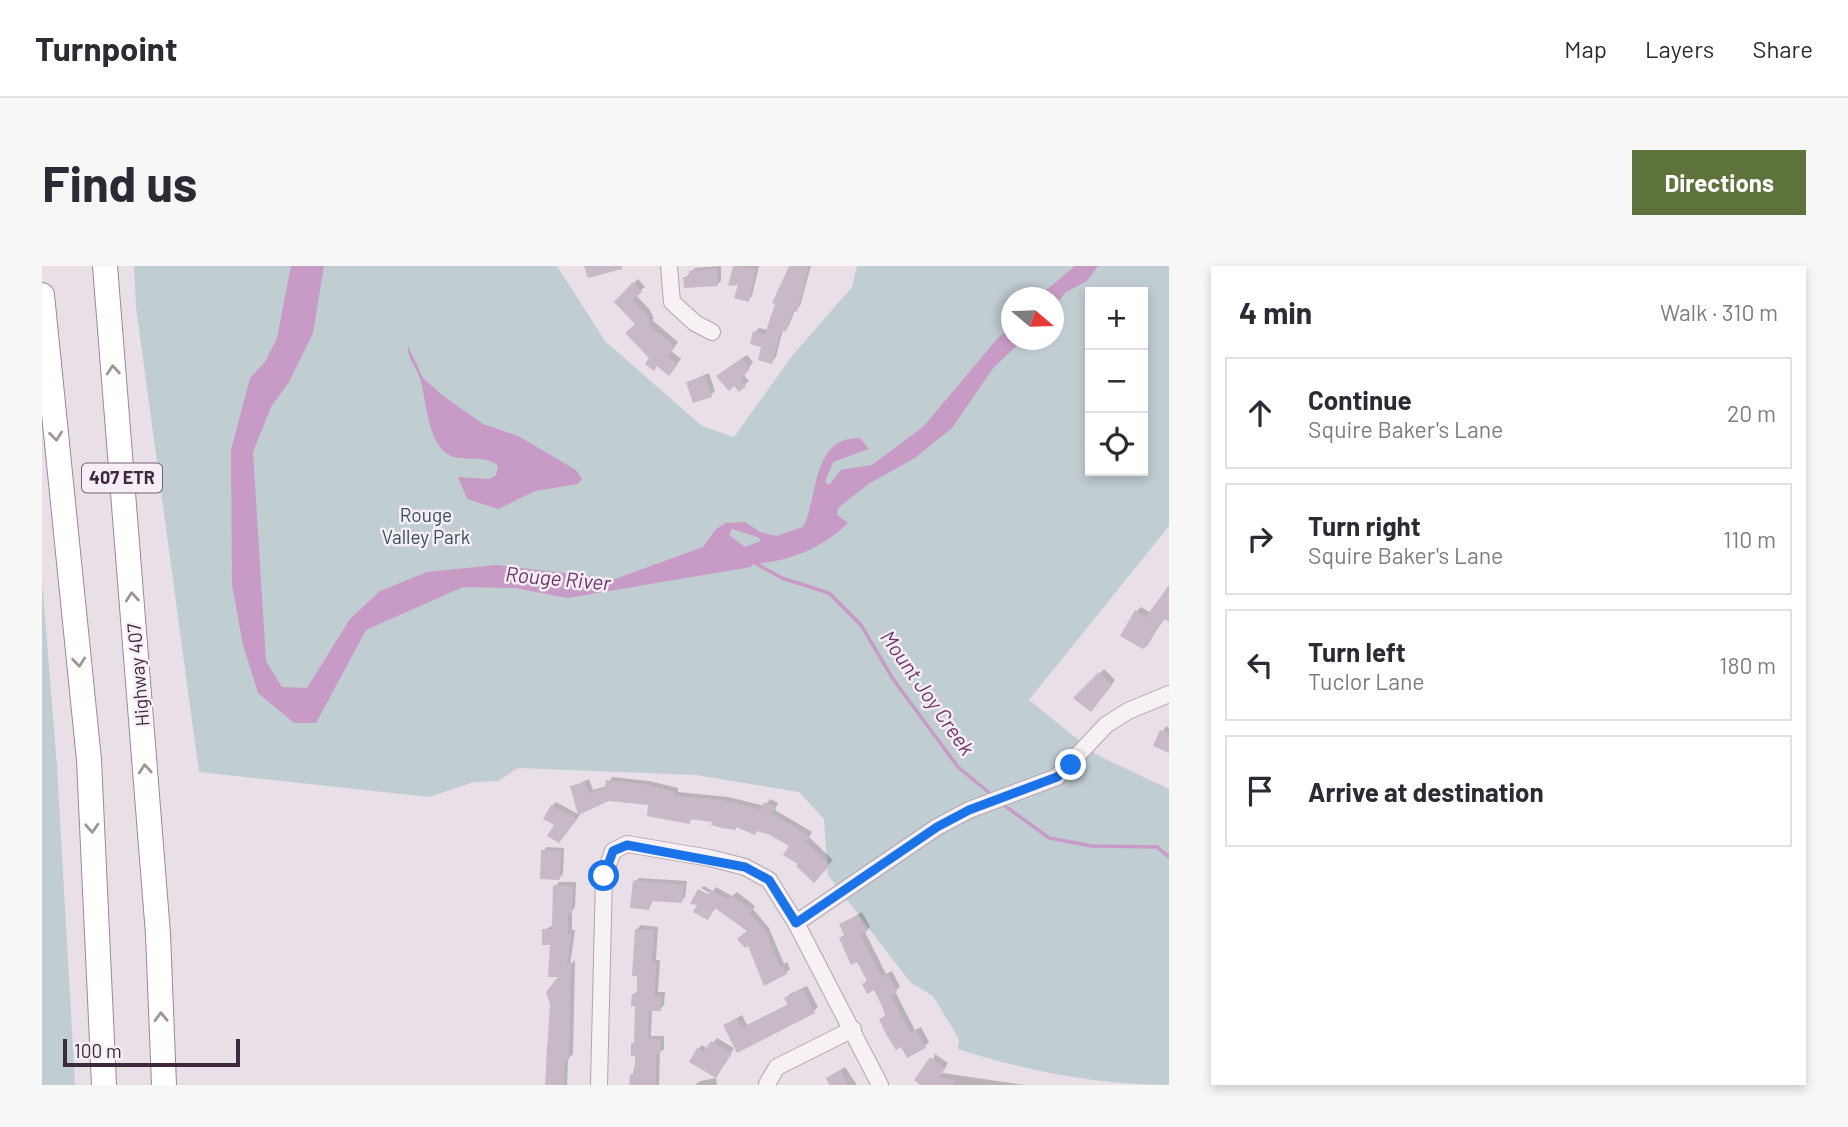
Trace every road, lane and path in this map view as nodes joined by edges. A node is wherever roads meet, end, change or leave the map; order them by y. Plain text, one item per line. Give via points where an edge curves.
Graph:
1 (105, 266) edge
2 (669, 266) edge
3 (42, 295) edge
4 (712, 332) dead end
5 (1169, 694) edge
6 (796, 923) junction
7 (853, 1029) junction
8 (766, 1084) edge
9 (104, 1085) edge
10 (164, 1085) edge
11 (599, 1085) edge
12 (880, 1085) edge

10 -> 1 highway, Highway 407 / 407 ETR via 158,934
2 - 4 street via 672,302
3 -> 9 highway, 407 ETR via 89,760
5 - 6 street via 1106,725 1057,777 937,827
6 - 7 street
6 - 11 street via 769,880 745,867 627,845 613,851 604,876
7 - 8 street via 777,1067
7 - 12 street

